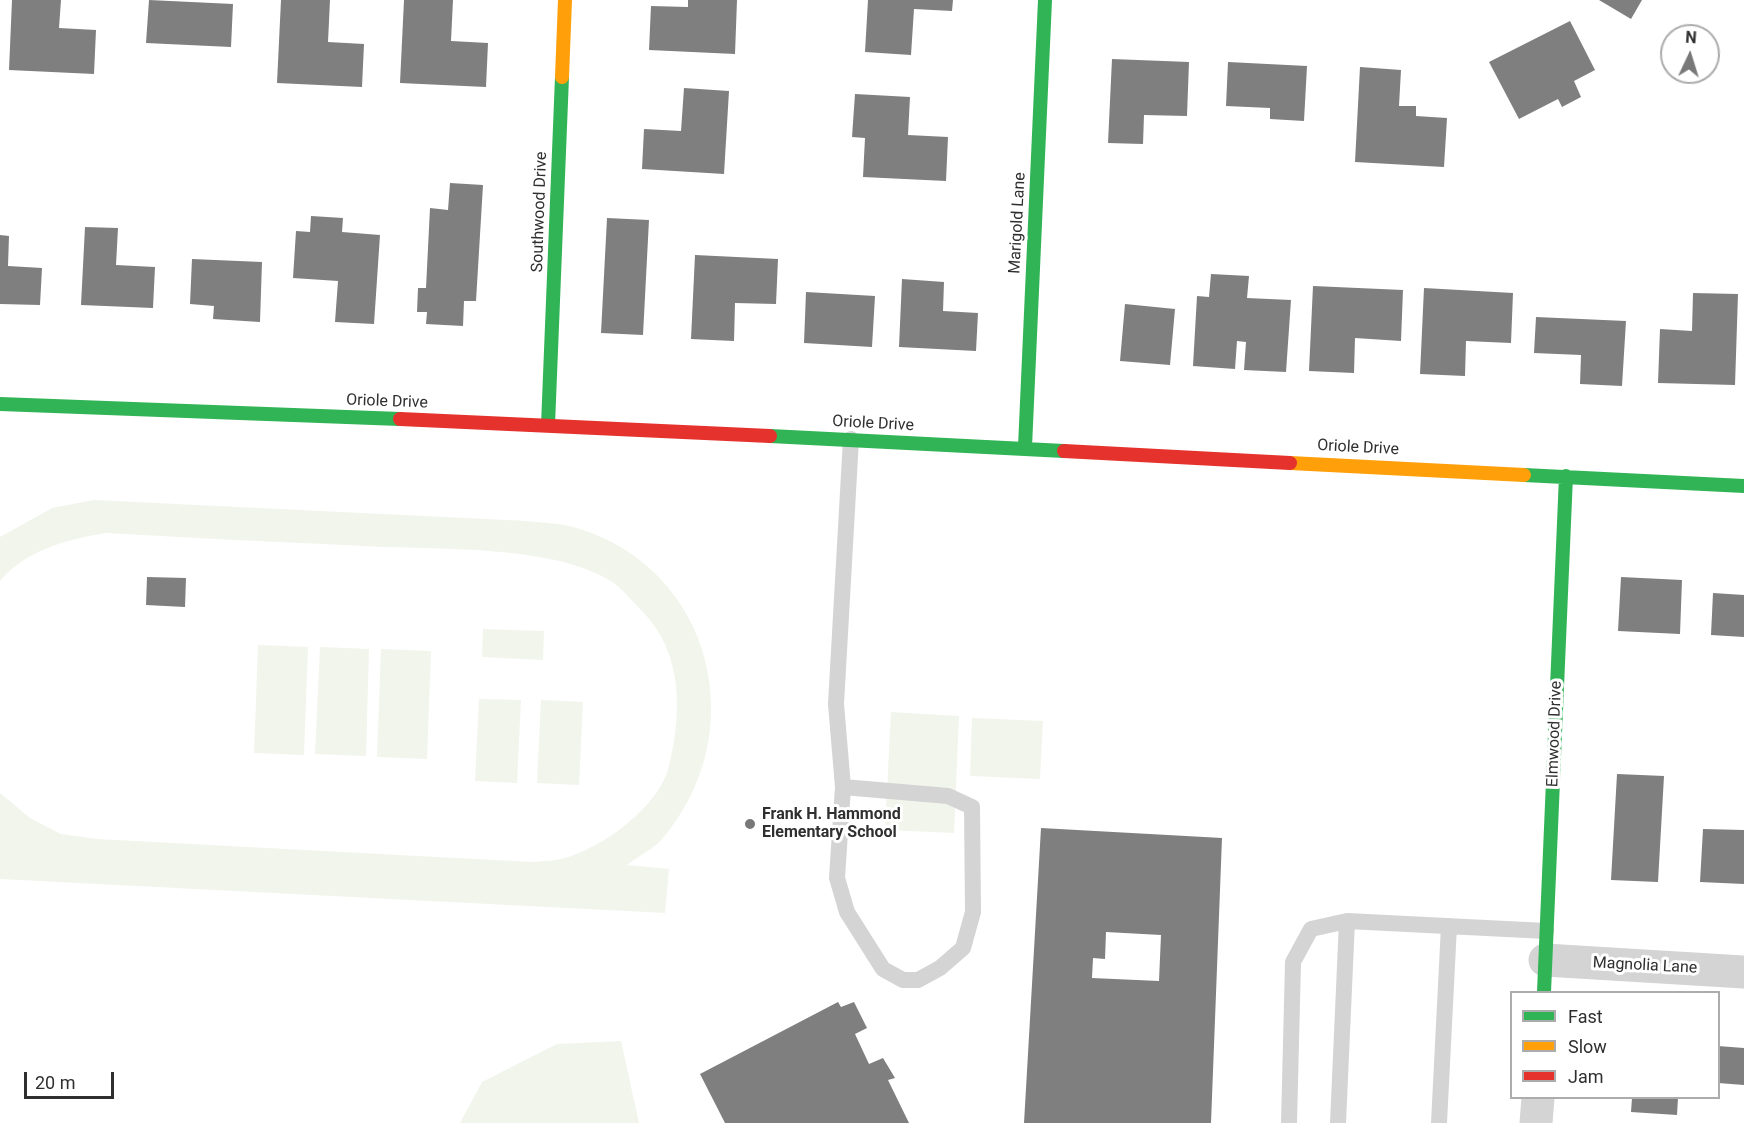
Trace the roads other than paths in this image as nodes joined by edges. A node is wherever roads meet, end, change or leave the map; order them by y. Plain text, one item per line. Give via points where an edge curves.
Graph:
1 (565, 0) edge
2 (1045, 0) edge
3 (0, 404) edge
4 (548, 425) junction
5 (851, 439) junction
6 (1025, 447) junction
7 (1566, 476) junction
8 (1744, 486) edge
9 (843, 787) junction
10 (1347, 921) junction
11 (1449, 927) junction
12 (1546, 945) junction
13 (1744, 972) edge
14 (1544, 991) edge
15 (1538, 1099) edge
16 (1289, 1123) edge
17 (1338, 1123) edge
18 (1439, 1123) edge
19 (1536, 1123) edge

1 - 4 street, Southwood Drive
2 - 6 street, Marigold Lane
3 - 4 street, Oriole Drive
4 - 5 street, Oriole Drive
5 - 6 street, Oriole Drive
5 - 9 lane via 836,704
6 - 7 street, Oriole Drive
7 - 8 street, Oriole Drive
7 - 12 street, Elmwood Drive
9 - 9 lane via 837,878 847,912 883,969 903,980 918,980 963,948 973,912 972,807 948,796
10 - 11 lane
10 - 16 lane via 1311,929 1293,962
10 - 17 lane
11 - 12 lane
11 - 18 lane
12 - 13 street, Magnolia Lane
12 - 14 street, Elmwood Drive
15 - 19 street

